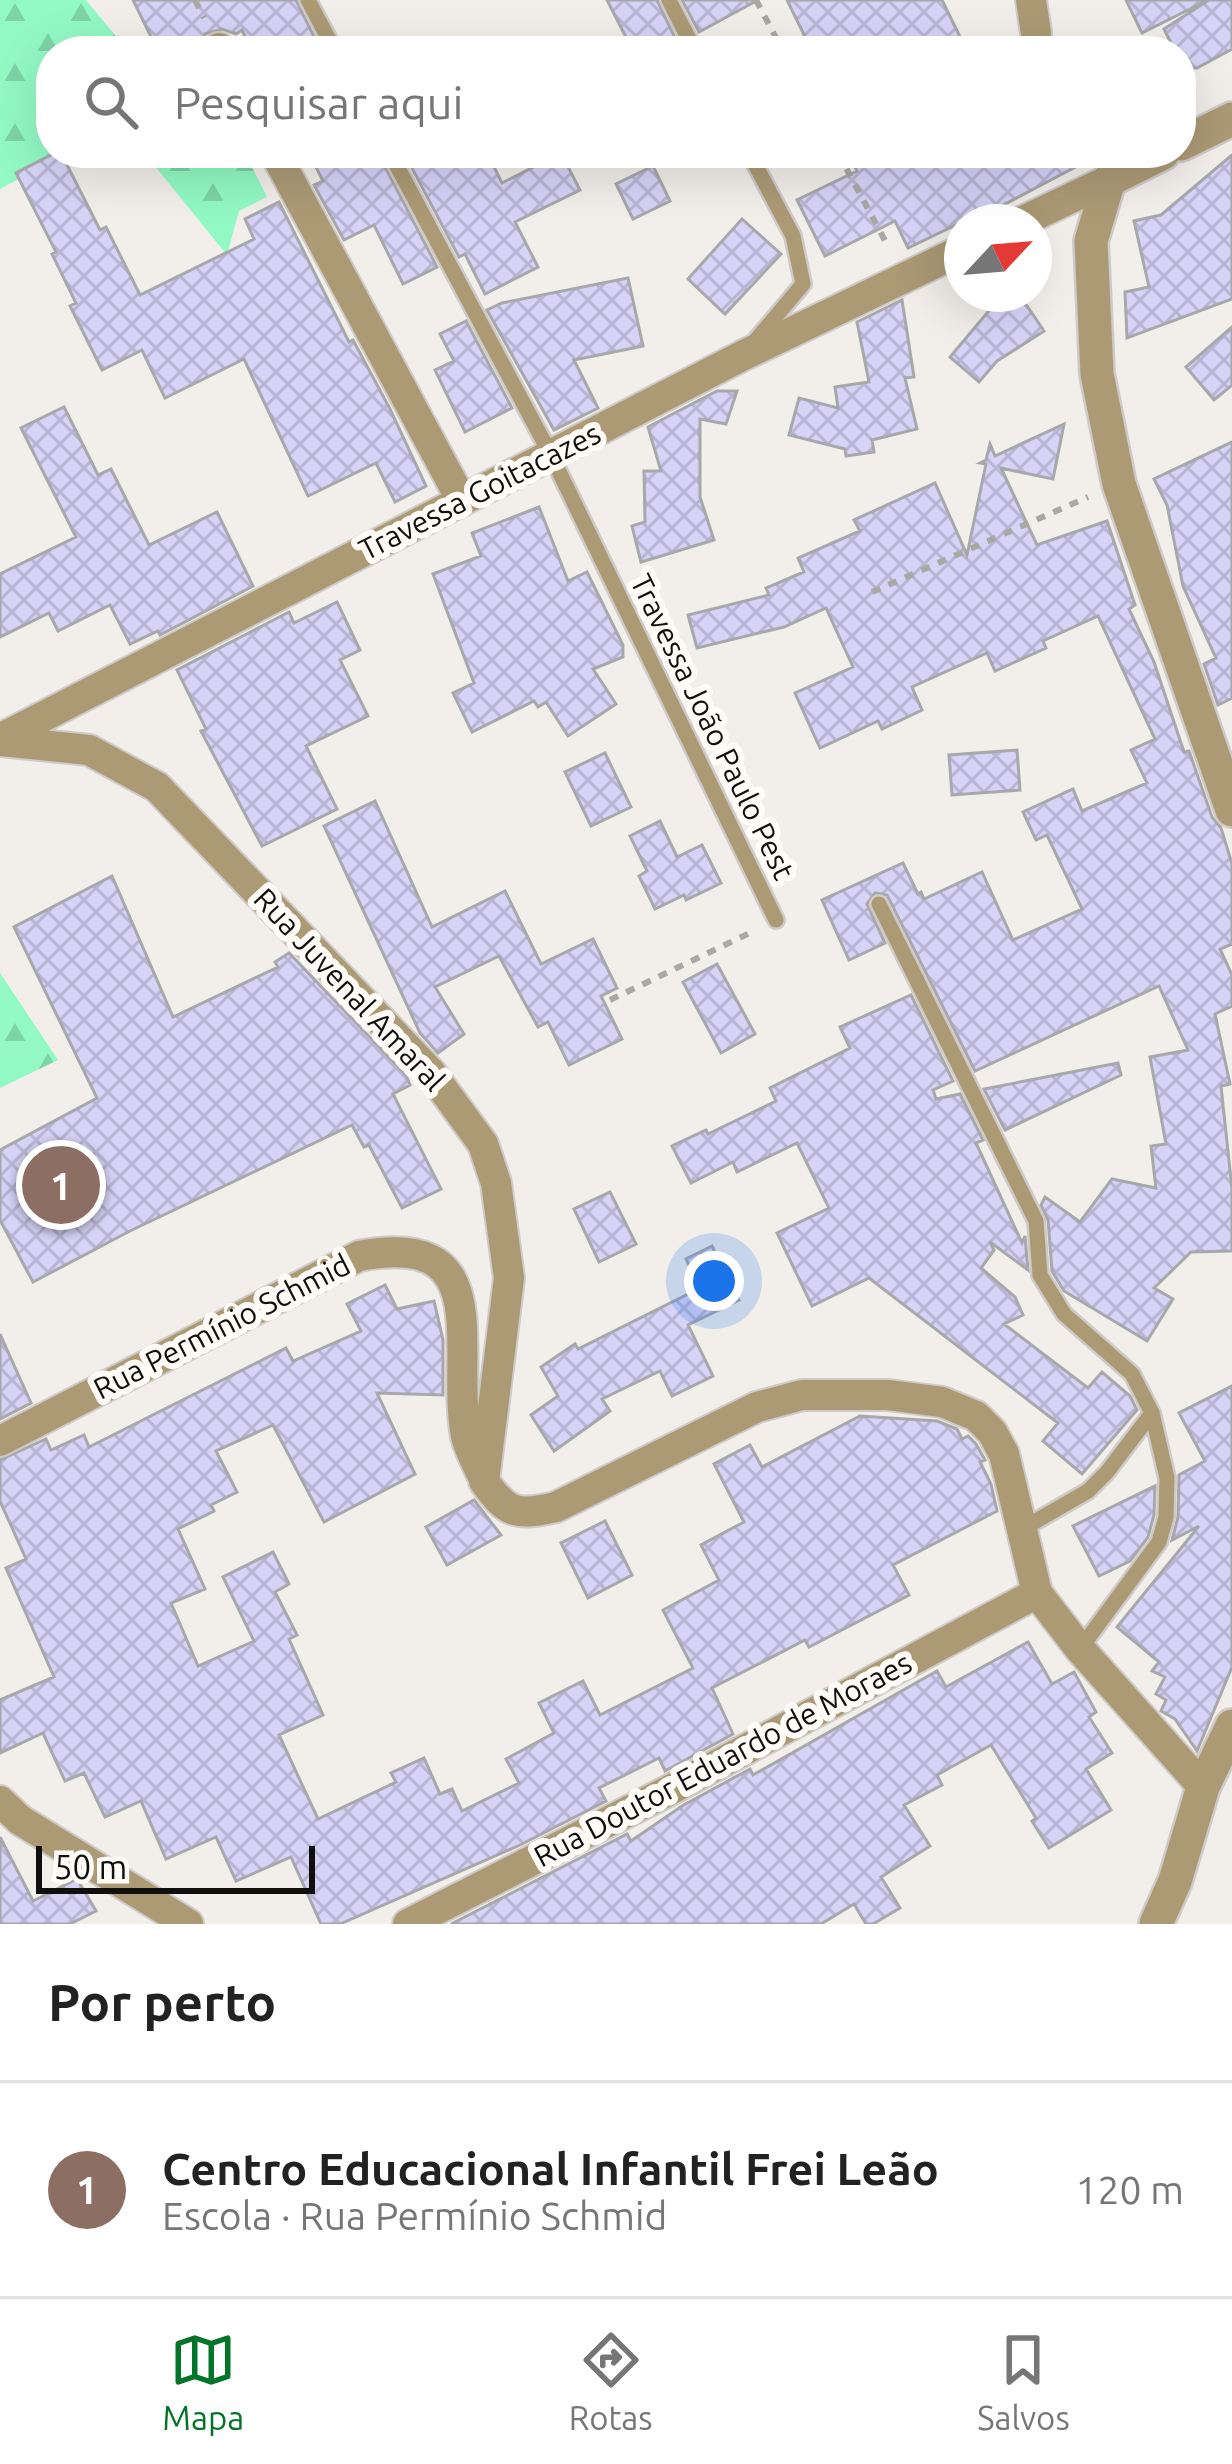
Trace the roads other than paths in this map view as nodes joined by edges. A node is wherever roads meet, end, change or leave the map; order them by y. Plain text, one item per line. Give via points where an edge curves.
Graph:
1 (308, 0) edge
2 (669, 0) edge
3 (1031, 0) edge
4 (1036, 33) dead end
5 (327, 36) edge
6 (687, 36) edge
7 (1232, 119) edge
8 (1196, 137) edge
9 (283, 168) edge
10 (398, 168) edge
11 (757, 168) edge
12 (1133, 168) edge
13 (1109, 180) junction
14 (1052, 207) edge
15 (944, 259) edge
16 (742, 356) junction
17 (552, 457) junction
18 (462, 501) junction
19 (0, 740) edge
20 (1230, 788) edge
21 (879, 904) dead end
22 (776, 920) road end
23 (1152, 1412) junction
24 (0, 1441) edge
25 (484, 1480) junction
26 (1024, 1528) junction
27 (1037, 1593) junction
28 (1079, 1648) junction
29 (1232, 1726) edge
30 (1202, 1787) junction
31 (0, 1802) edge
32 (188, 1924) edge
33 (408, 1924) edge
34 (1156, 1924) edge

1 - 5 lane
2 - 6 lane
3 - 4 street
7 - 8 street
9 - 18 street
10 - 17 lane, Travessa João Paulo Pest
11 - 16 lane via 793,236 802,284
12 - 13 street
13 - 14 street
13 - 20 street via 1091,241 1096,374 1119,484
15 - 16 street, Travessa Goitacazes
16 - 17 street, Travessa Goitacazes
17 - 18 street, Travessa Goitacazes
17 - 22 lane, Travessa João Paulo Pest
18 - 19 street, Travessa Goitacazes
19 - 25 street, Rua Juvenal Amaral via 89,750 157,787 431,1072 483,1144 509,1278
21 - 23 lane via 1036,1221 1040,1275 1064,1314 1132,1374
23 - 26 lane via 1088,1491
23 - 28 lane via 1166,1478 1159,1542
24 - 25 street, Rua Permínio Schmid via 359,1256 394,1250 421,1253 449,1271 461,1300 466,1438
25 - 26 street via 512,1511 556,1508 757,1407 802,1395 888,1395 976,1416 1004,1454
26 - 27 street
27 - 28 street
27 - 33 street, Rua Doutor Eduardo de Moraes
28 - 30 street
29 - 30 street
30 - 34 street
31 - 32 street

